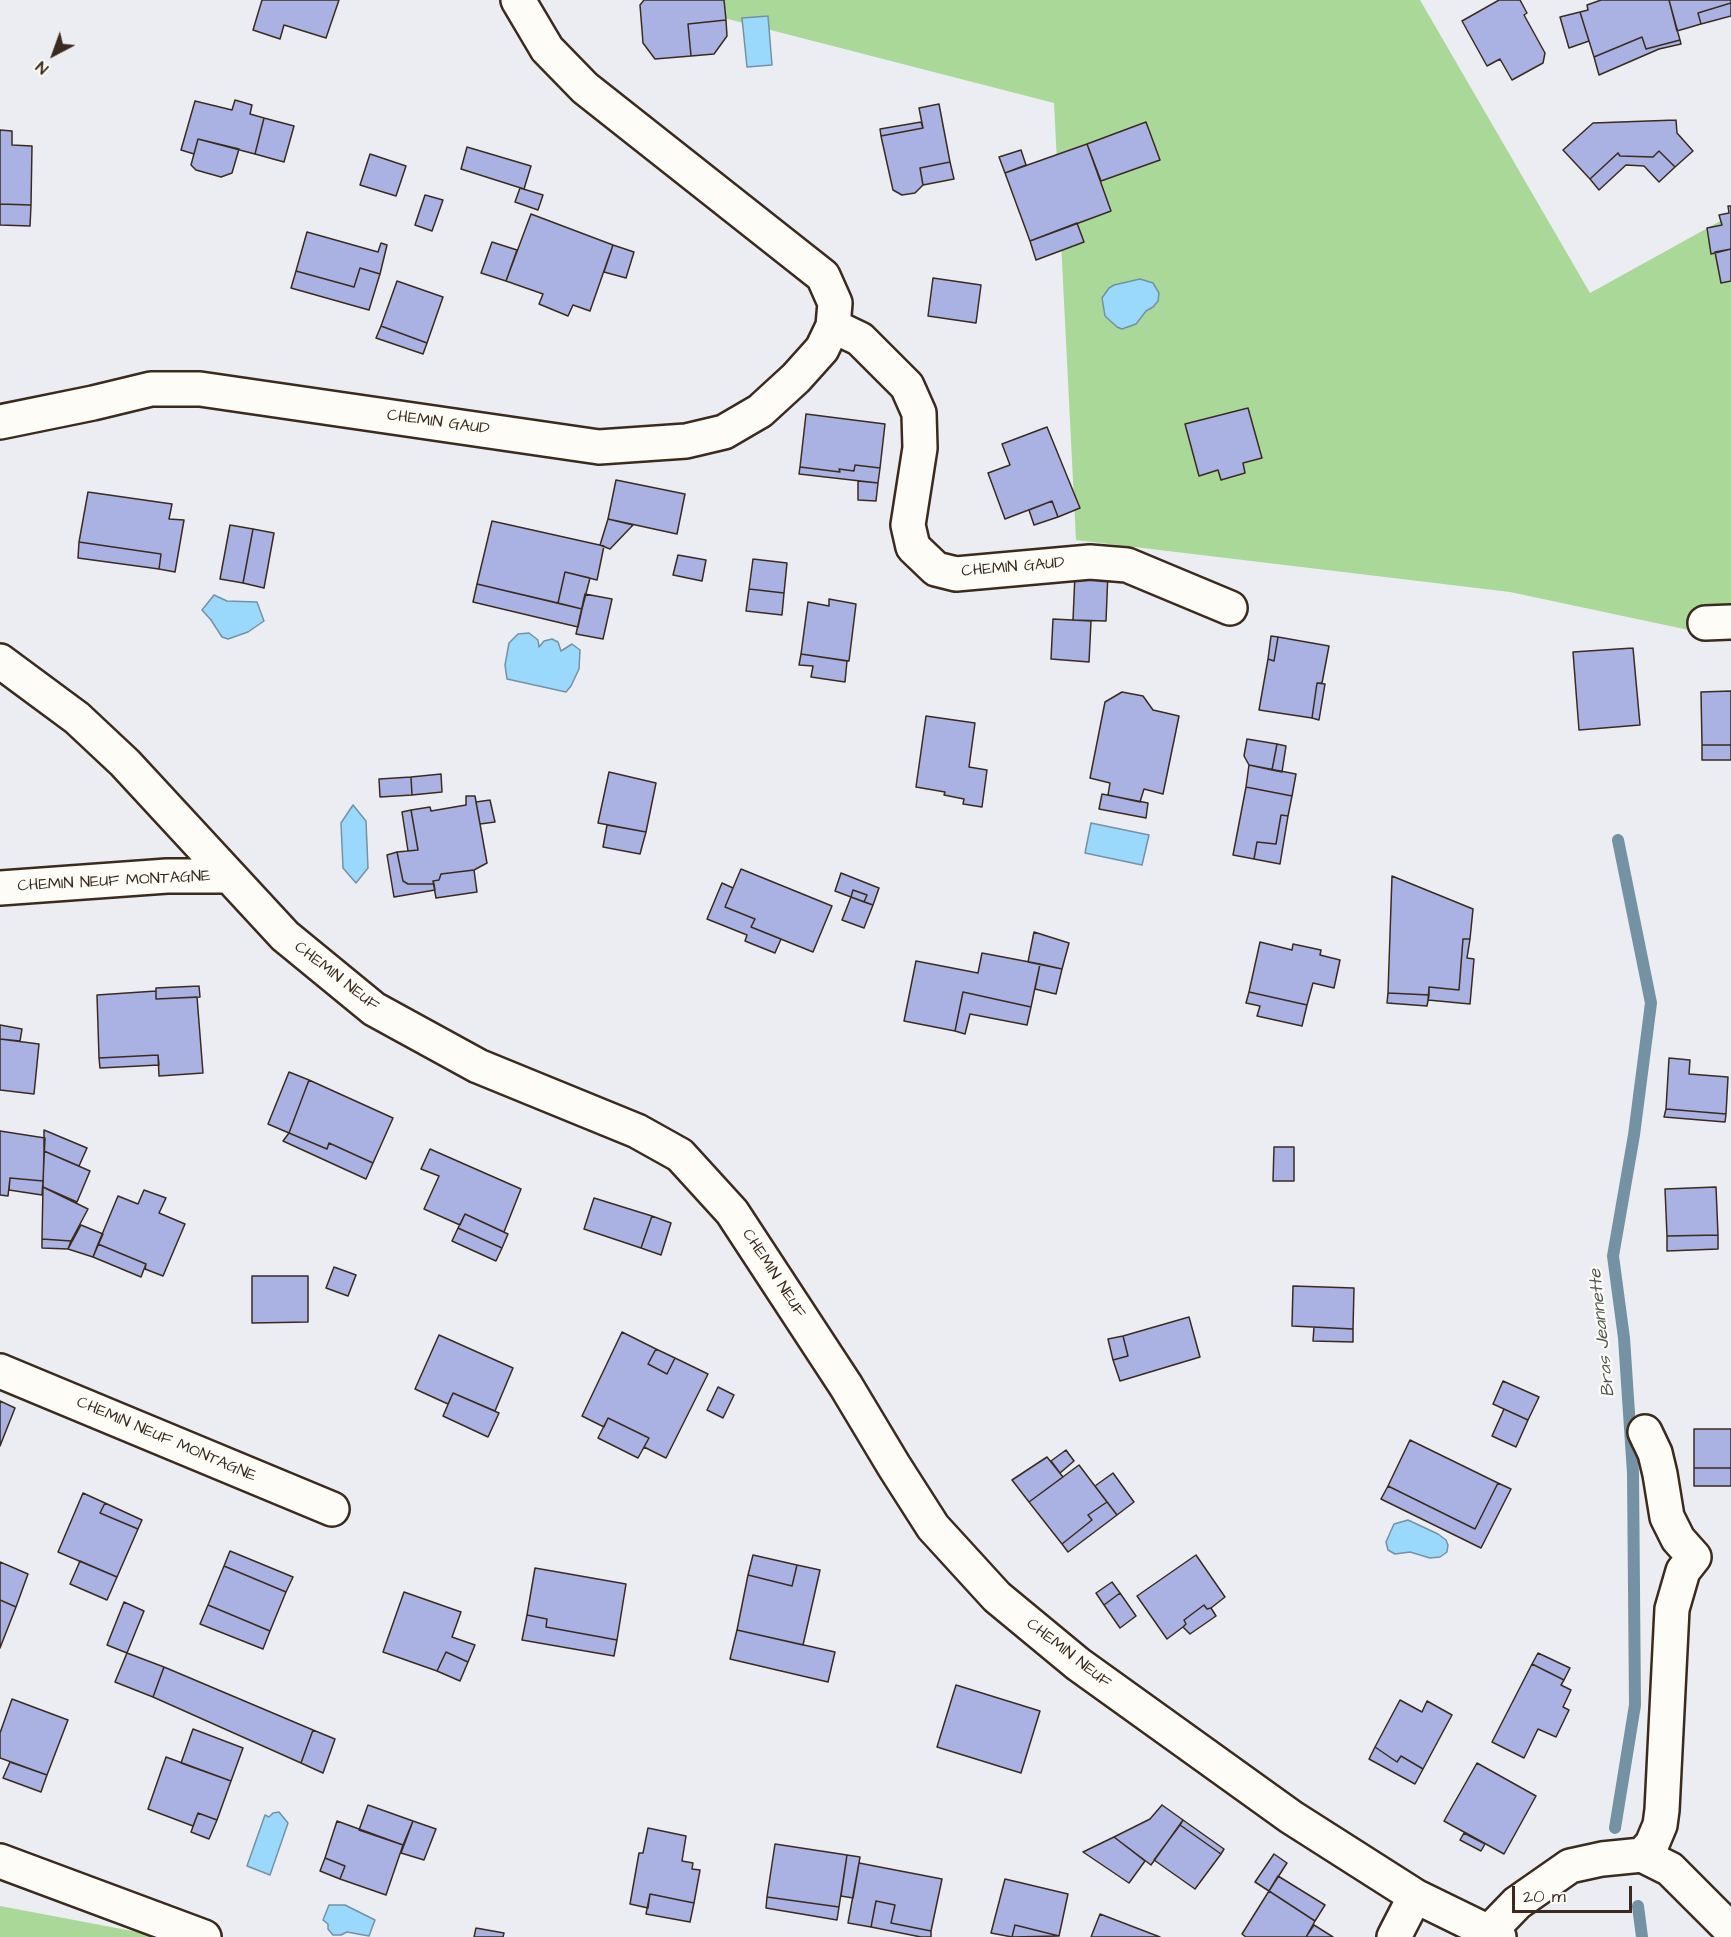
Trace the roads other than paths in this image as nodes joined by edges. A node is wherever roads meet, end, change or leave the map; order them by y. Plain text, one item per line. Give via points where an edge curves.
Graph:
1 (518, 0) edge
2 (833, 326) junction
3 (0, 422) edge
4 (1230, 608) dead end
5 (0, 661) edge
6 (228, 876) junction
7 (0, 888) edge
8 (0, 1371) edge
9 (1645, 1432) dead end
10 (332, 1509) dead end
11 (1642, 1855) junction
12 (0, 1861) edge
13 (1415, 1896) junction
14 (1731, 1930) edge
15 (1494, 1934) edge
16 (204, 1937) edge
17 (1394, 1937) edge

1 - 2 street, CHEMIN GAUD via 547,49 585,88 823,276 835,303
2 - 3 street, CHEMIN GAUD via 822,349 760,411 724,432 686,441 599,447 200,389 151,389
2 - 4 street, CHEMIN GAUD via 860,339 908,386 919,413 920,448 908,525 913,547 936,569 956,574 1090,562 1127,565
5 - 6 street, CHEMIN NEUF via 77,718
6 - 7 street, CHEMIN NEUF MONTAGNE via 167,876
6 - 13 street, CHEMIN NEUF via 285,936 374,1008 478,1066 637,1131 680,1155 732,1212 933,1527 997,1597 1078,1664 1291,1817
8 - 10 street, CHEMIN NEUF MONTAGNE
9 - 11 street via 1655,1454 1667,1517 1678,1539 1694,1557 1683,1571 1672,1610 1660,1825
11 - 14 street via 1670,1869
11 - 15 street via 1570,1866 1517,1903
12 - 16 street
13 - 15 street, CHEMIN NEUF
13 - 17 street

